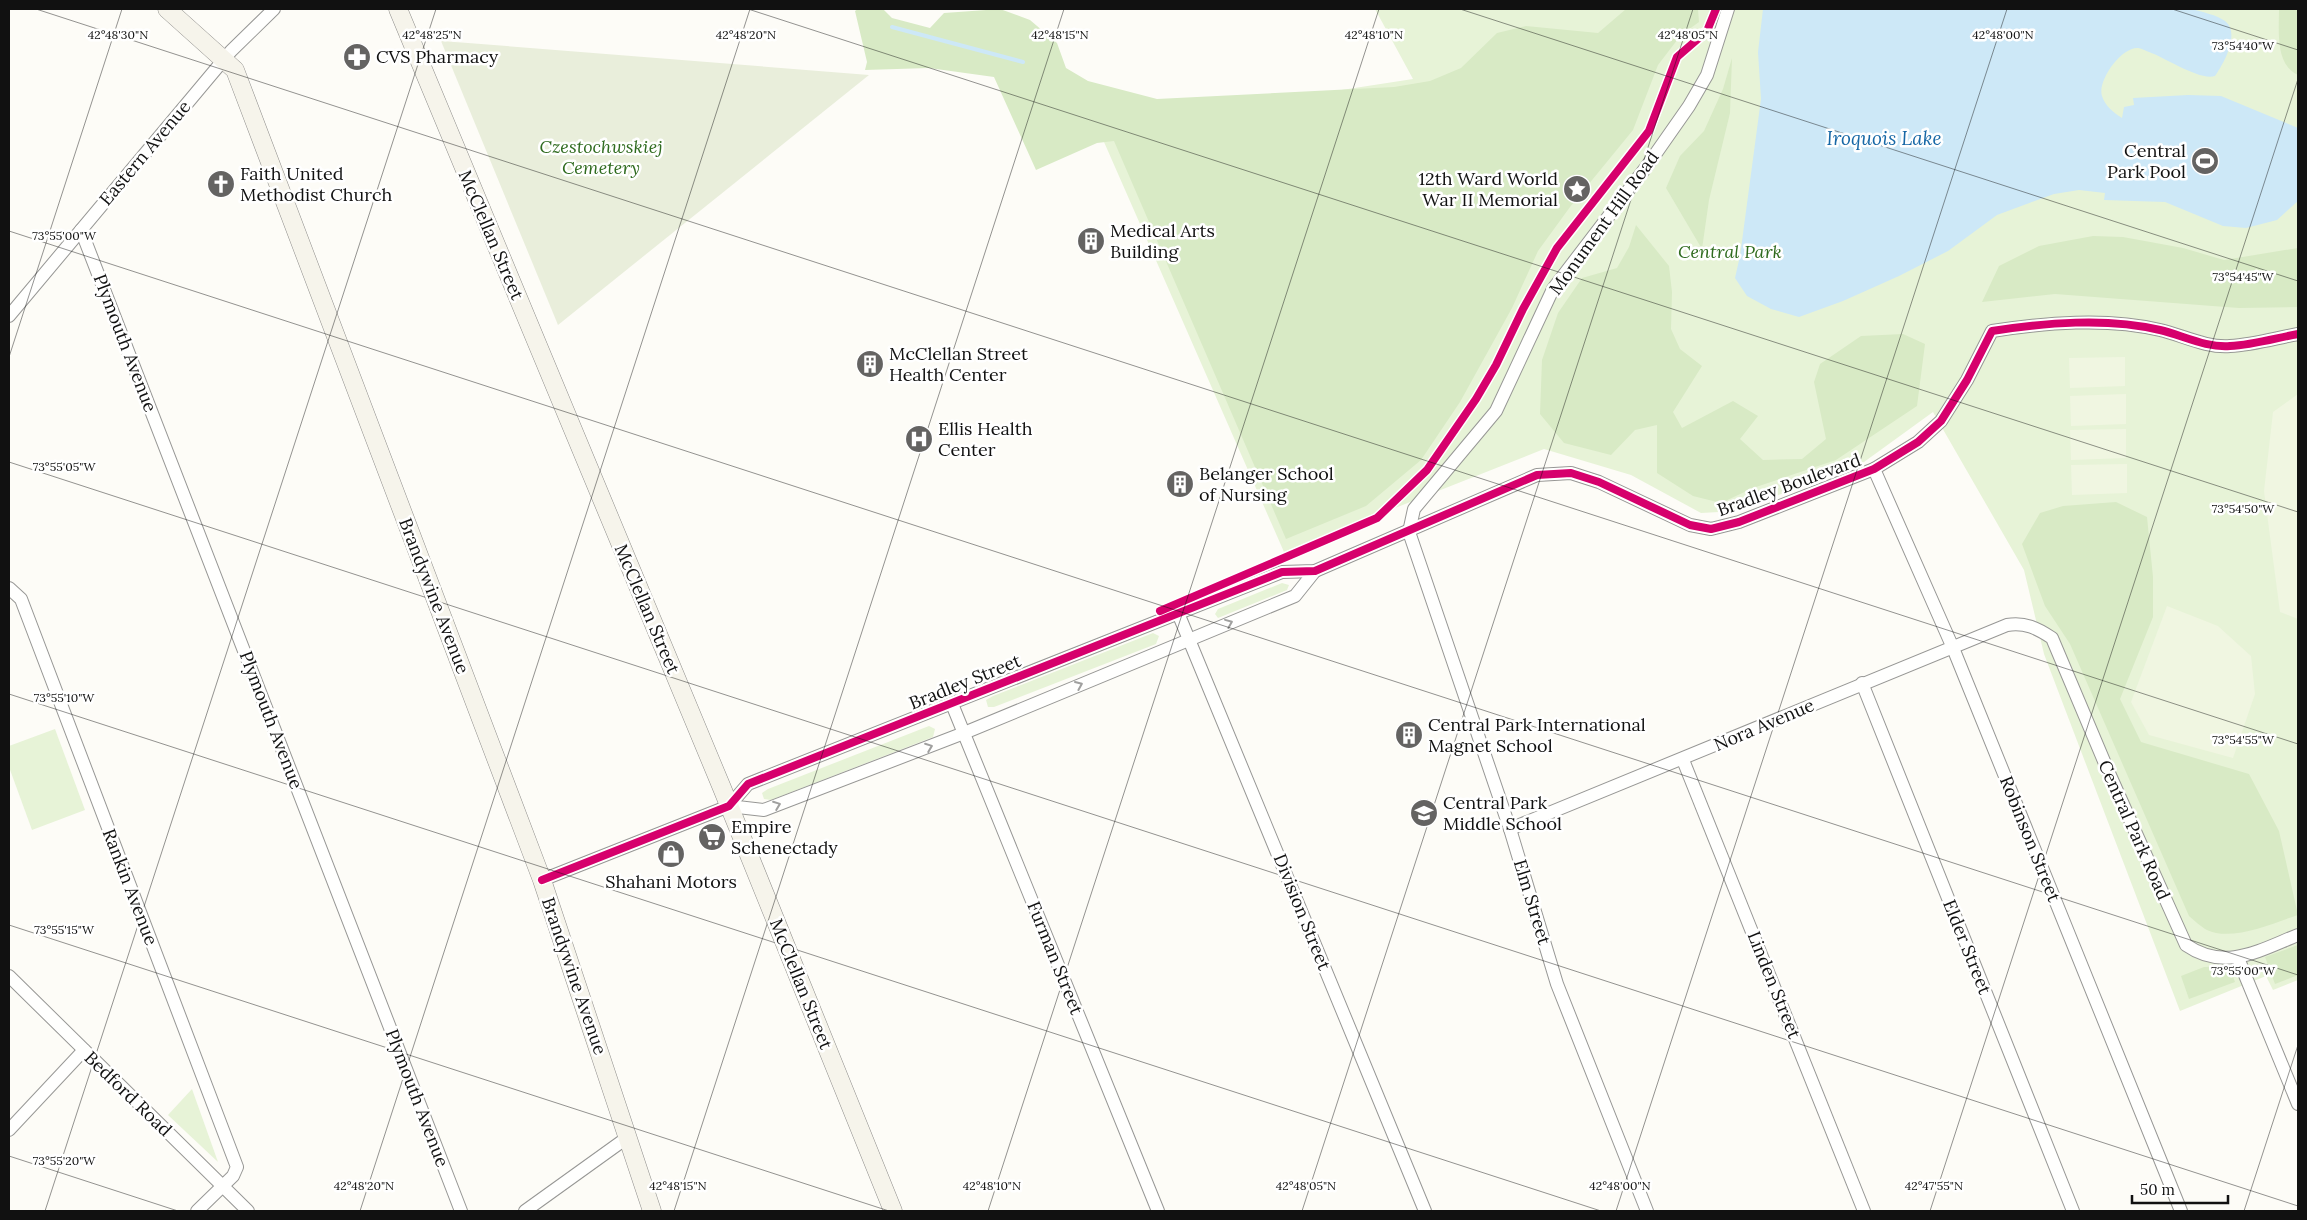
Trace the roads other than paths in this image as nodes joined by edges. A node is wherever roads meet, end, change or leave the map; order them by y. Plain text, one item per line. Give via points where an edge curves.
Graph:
1 (167, 9) edge
2 (274, 9) edge
3 (398, 9) edge
4 (1728, 9) edge
5 (224, 59) junction
6 (81, 230) junction
7 (9, 316) edge
8 (2298, 334) edge
9 (1874, 470) junction
10 (1409, 532) junction
11 (1315, 572) junction
12 (9, 588) edge
13 (1178, 613) junction
14 (2020, 623) joint
15 (1189, 639) junction
16 (1953, 648) junction
17 (1862, 683) junction
18 (952, 704) junction
19 (964, 733) junction
20 (1683, 760) junction
21 (729, 806) junction
22 (1510, 829) junction
23 (542, 880) junction
24 (2298, 935) edge
25 (2238, 958) junction
26 (9, 976) edge
27 (84, 1050) junction
28 (2298, 1104) edge
29 (9, 1130) edge
30 (628, 1137) junction
31 (223, 1187) junction
32 (197, 1211) edge
33 (248, 1211) edge
34 (461, 1211) edge
35 (525, 1211) edge
36 (652, 1211) edge
37 (893, 1211) edge
38 (1158, 1211) edge
39 (1425, 1211) edge
40 (1646, 1211) edge
41 (1864, 1211) edge
42 (2073, 1211) edge
43 (2181, 1211) edge

1 - 5 main road, Brandywine Avenue
2 - 5 street, Eastern Avenue
3 - 21 main road, McClellan Street
4 - 10 street, Monument Hill Road via 1707,75 1689,106 1553,289 1496,411 1414,509
5 - 6 street, Eastern Avenue
5 - 23 main road, Brandywine Avenue via 235,70
6 - 7 street, Eastern Avenue
6 - 34 street, Plymouth Avenue
8 - 9 street, Bradley Boulevard via 2229,347 2203,343 2159,329 2109,324 2042,323 1992,331 1968,380 1941,421 1918,442
9 - 10 street, Bradley Boulevard via 1739,522 1711,529 1690,525 1599,482 1570,473 1537,475
9 - 16 street, Robinson Street
10 - 11 street, Bradley Street
10 - 22 street, Elm Street
11 - 13 street, Bradley Street via 1282,572
15 -> 11 street, Bradley Street via 1295,596
12 - 31 street, Rankin Avenue via 22,599 237,1167
13 - 15 street, Division Street
13 - 18 street, Bradley Street
14 - 16 street, Nora Avenue via 2007,625
14 - 25 street, Central Park Road via 2052,638 2108,773 2186,945 2209,956
19 -> 15 street, Bradley Street
15 - 39 street, Division Street
16 - 17 street, Nora Avenue
16 - 43 street, Robinson Street
17 - 20 street, Nora Avenue
17 - 42 street, Elder Street
18 - 19 street, Furman Street
18 - 21 street, Bradley Street via 748,784
21 -> 19 street, Bradley Street via 764,810
19 - 38 street, Furman Street
20 - 22 street, Nora Avenue
20 - 41 street, Linden Street
21 - 23 street, Bradley Street
21 - 37 main road, McClellan Street
22 - 40 street, Elm Street via 1557,984
23 - 30 main road, Brandywine Avenue
24 - 25 street, Central Park Road
25 - 28 street
26 - 27 street, Bedford Road
27 - 29 street
27 - 31 street, Bedford Road
30 - 35 street
30 - 36 main road, Brandywine Avenue
31 - 32 street
31 - 33 street, Bedford Road

